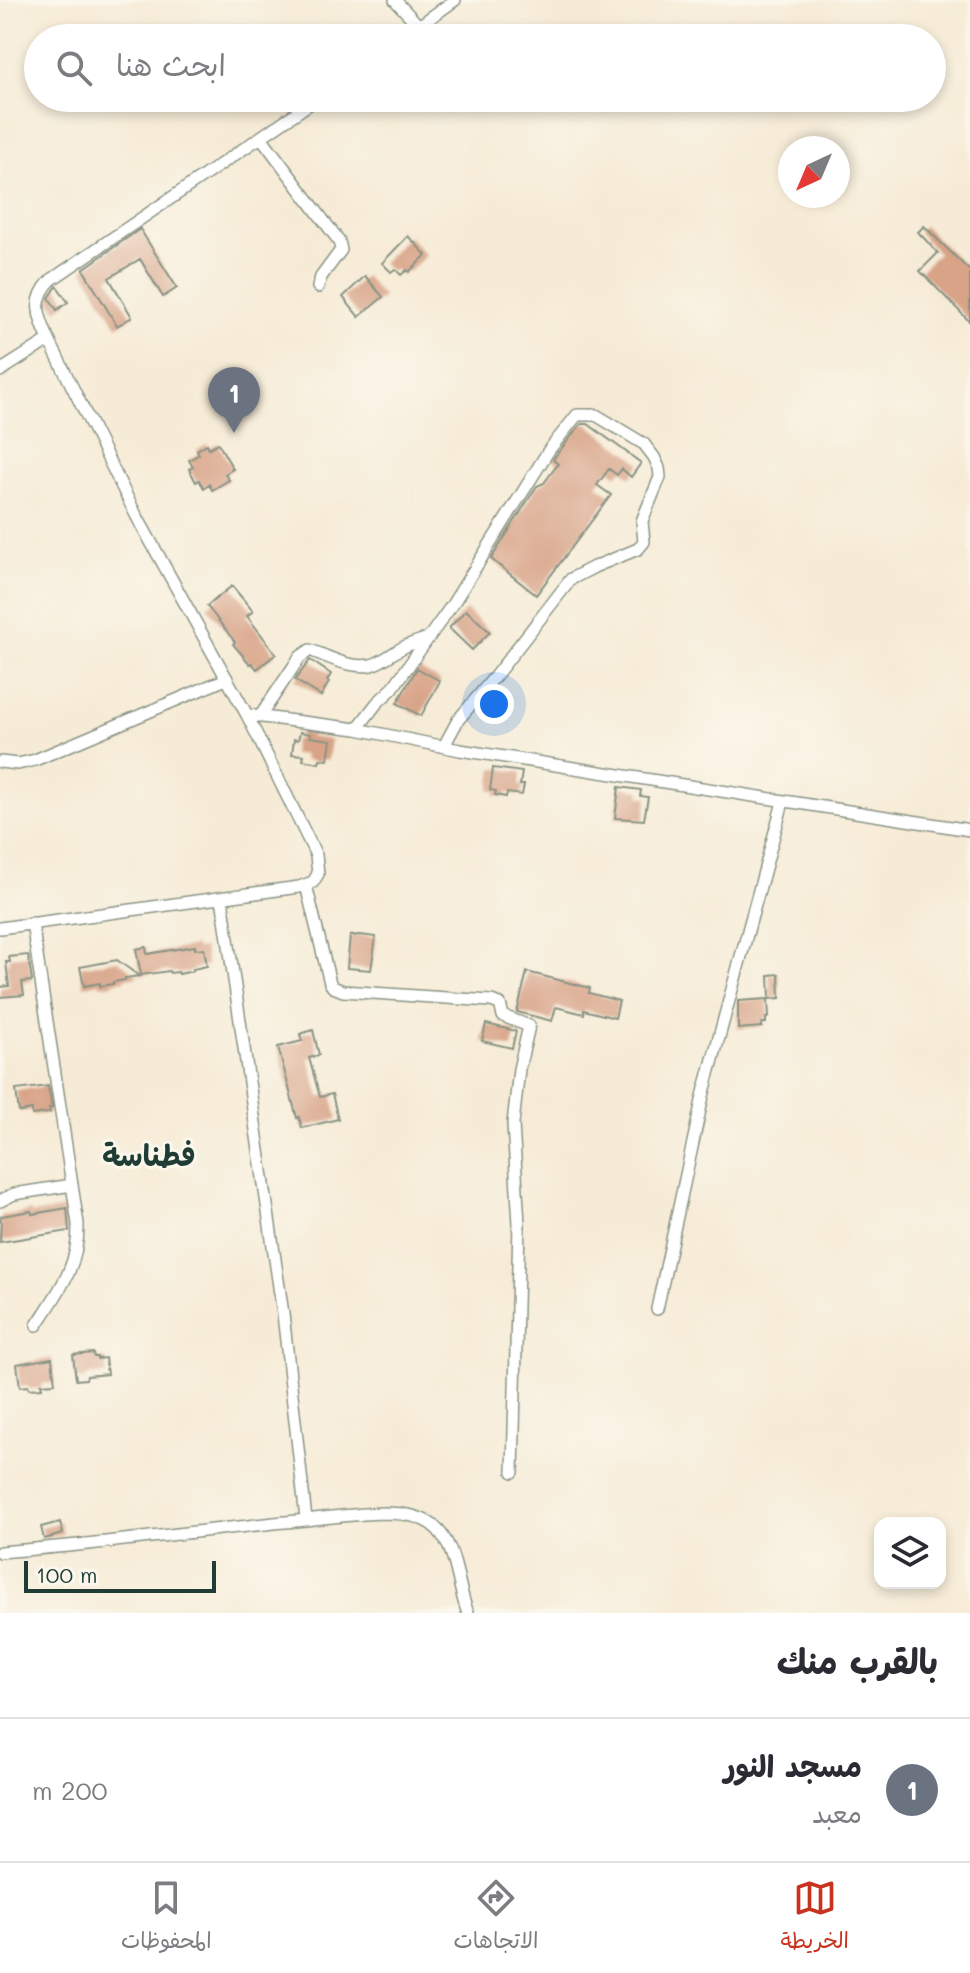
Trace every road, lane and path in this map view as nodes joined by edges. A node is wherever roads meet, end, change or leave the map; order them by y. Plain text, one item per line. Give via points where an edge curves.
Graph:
1 (395, 0) edge
2 (455, 0) edge
3 (417, 24) edge
4 (422, 24) edge
5 (298, 112) edge
6 (261, 137) junction
7 (318, 287) dead end
8 (49, 340) junction
9 (0, 371) edge
10 (428, 638) junction
11 (226, 679) junction
12 (247, 715) junction
13 (261, 715) junction
14 (357, 729) junction
15 (444, 746) junction
16 (0, 762) edge
17 (783, 802) junction
18 (970, 830) edge
19 (306, 885) junction
20 (222, 898) junction
21 (32, 923) junction
22 (0, 928) edge
23 (72, 1185) junction
24 (0, 1201) edge
25 (657, 1309) dead end
26 (37, 1325) dead end
27 (513, 1472) dead end
28 (306, 1519) junction
29 (0, 1552) edge
30 (468, 1613) edge

1 - 3 street
2 - 4 street
5 - 6 street
6 - 7 street via 339,241 341,250
6 - 8 street via 51,280 38,306
8 - 9 street
8 - 11 street
10 - 13 street via 369,665 310,650
10 - 14 street
10 - 15 street via 577,415 596,415 644,444 660,477 642,521 644,542 571,579 458,720
11 - 12 street
11 - 16 street via 28,762
12 - 13 street
12 - 19 street via 316,855 318,874
13 - 14 street
14 - 15 street
15 - 17 street
17 - 18 street
17 - 25 street via 703,1096
19 - 20 street
19 - 27 street via 333,987 491,1001 500,1004 503,1016 529,1026 513,1124 519,1224
20 - 21 street
20 - 28 street via 283,1314
21 - 22 street
21 - 23 street
23 - 24 street
23 - 26 street via 77,1250 71,1270
28 - 29 street
28 - 30 street via 386,1513 424,1520 444,1538

